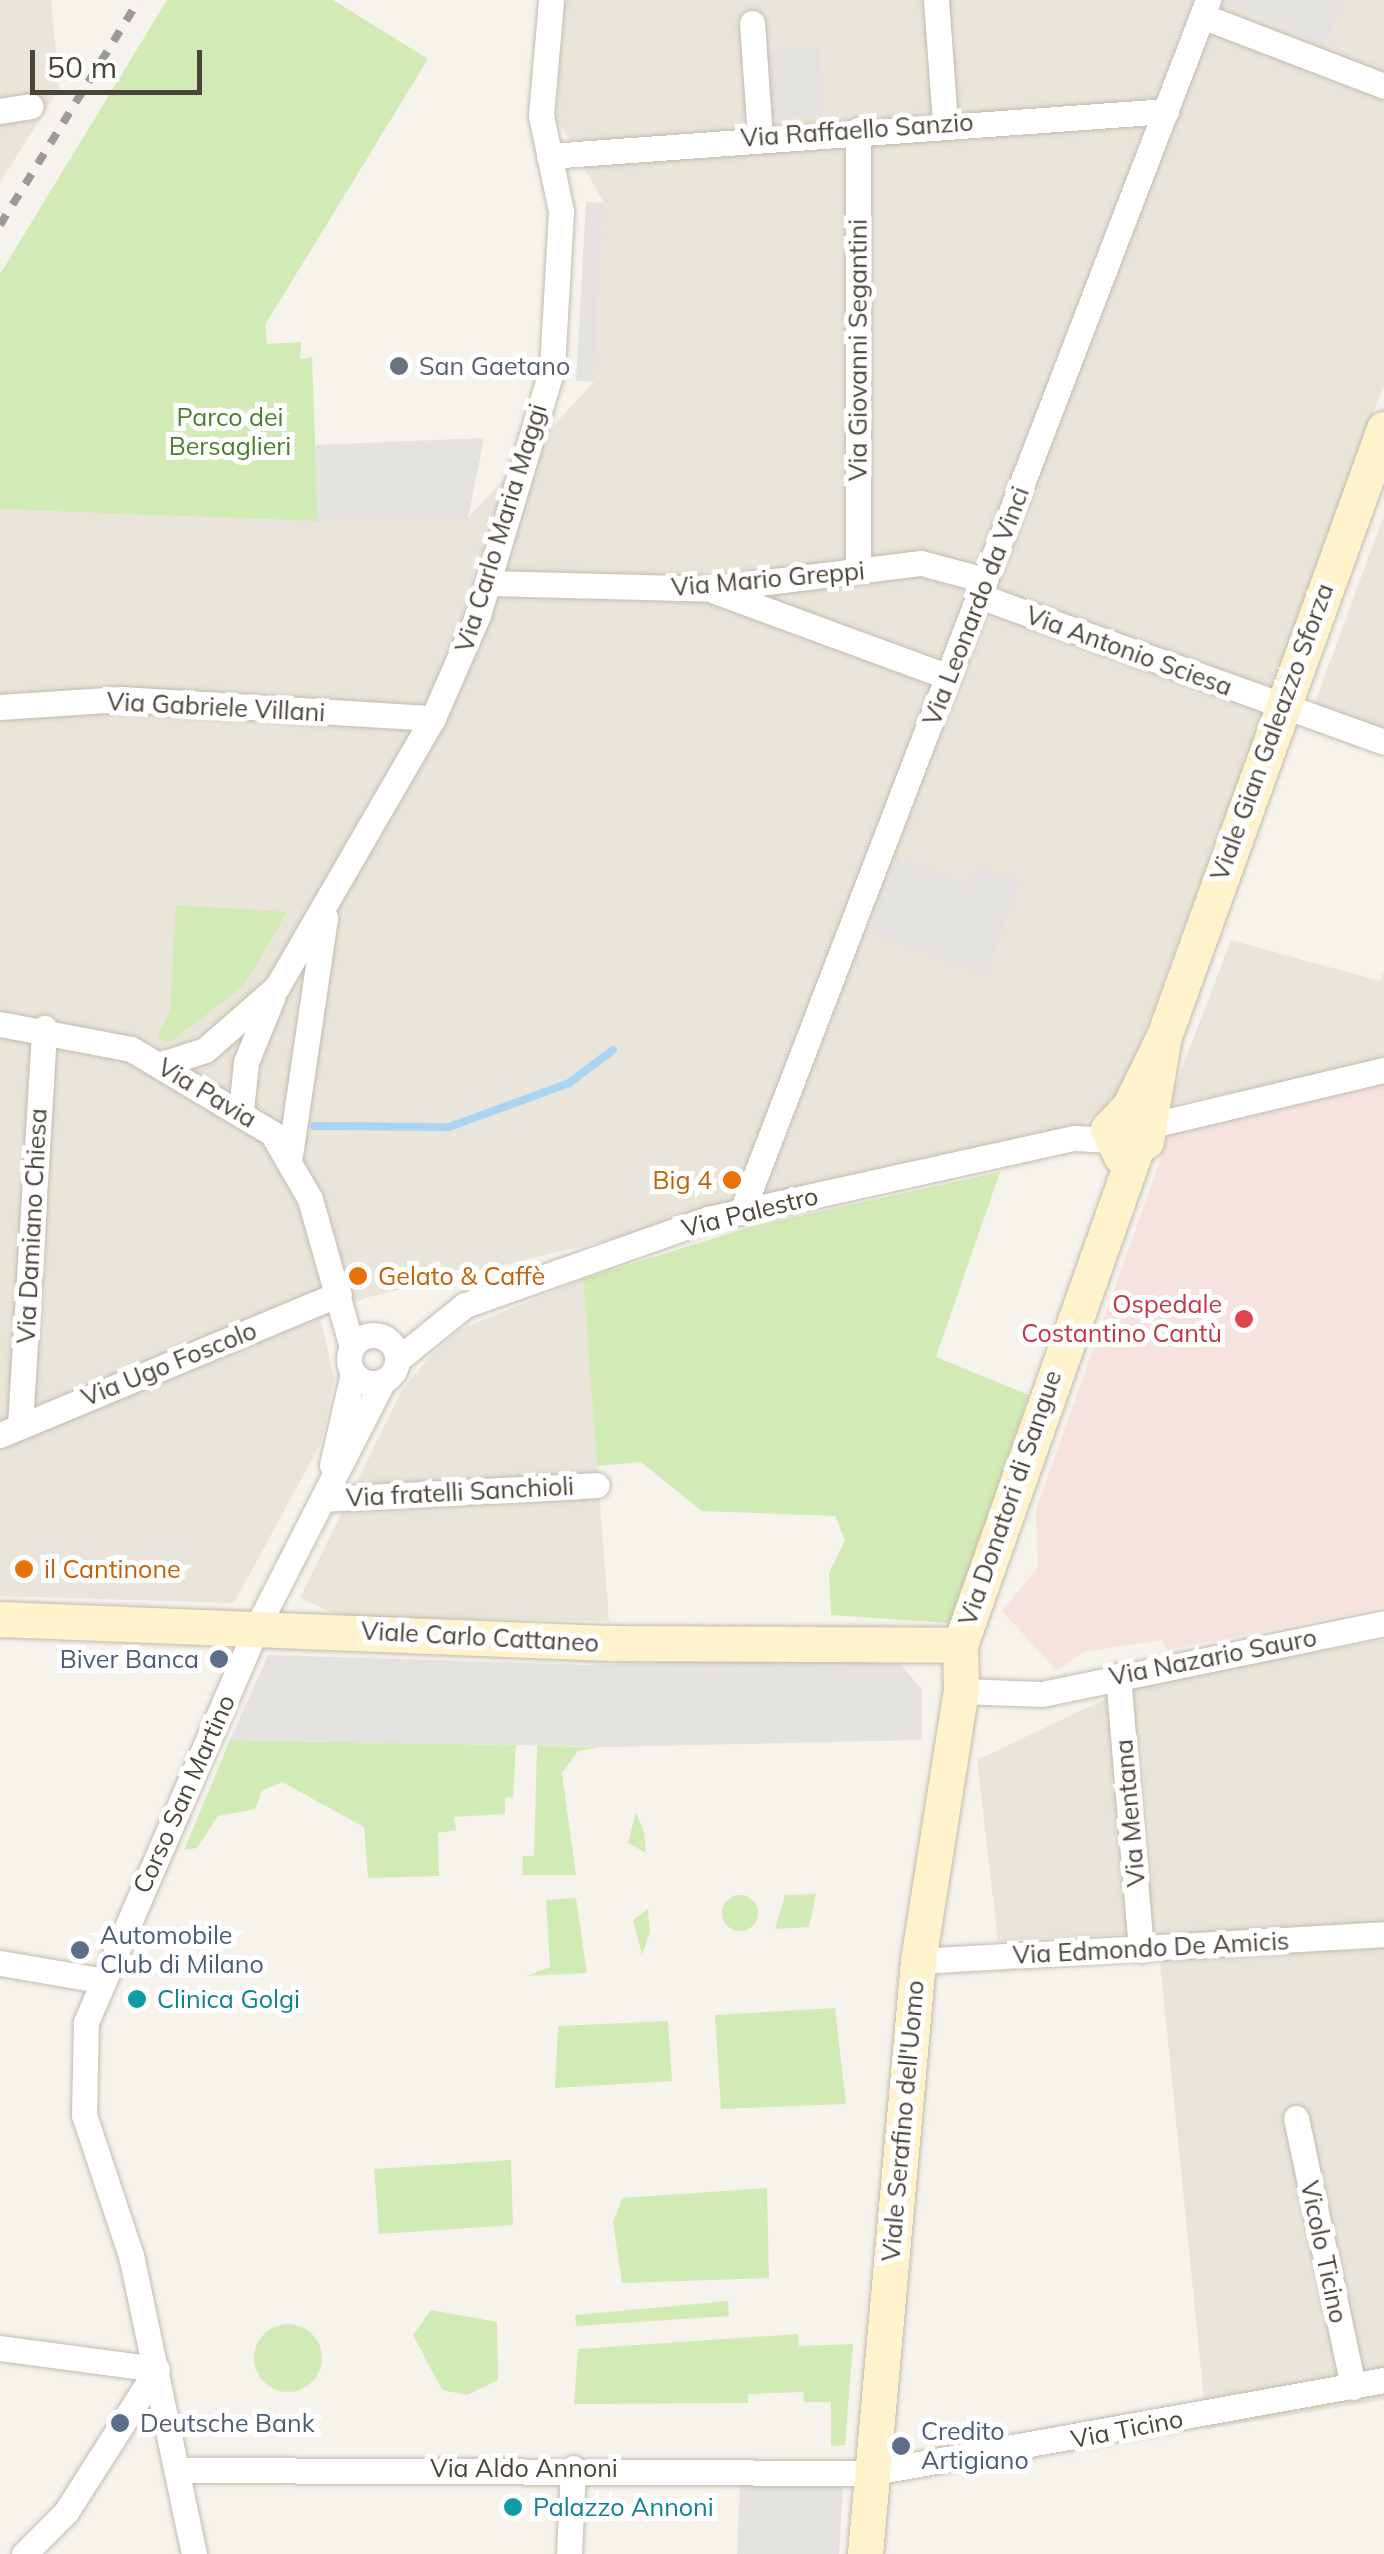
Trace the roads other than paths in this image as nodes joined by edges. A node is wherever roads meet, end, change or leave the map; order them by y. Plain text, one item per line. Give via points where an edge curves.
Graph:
1 (551, 0) edge
2 (936, 0) edge
3 (1205, 8) edge
4 (752, 23) dead end
5 (1384, 86) edge
6 (31, 106) dead end
7 (0, 111) edge
8 (1166, 111) junction
9 (945, 123) junction
10 (858, 130) junction
11 (760, 137) junction
12 (548, 156) junction
13 (1384, 430) edge
14 (858, 570) junction
15 (488, 583) junction
16 (982, 588) junction
17 (711, 589) junction
18 (949, 677) junction
19 (1280, 705) junction
20 (0, 707) edge
21 (433, 718) junction
22 (1384, 742) edge
23 (327, 907) junction
24 (276, 987) junction
25 (0, 1024) edge
26 (44, 1028) junction
27 (162, 1064) junction
28 (1384, 1070) edge
29 (241, 1111) junction
30 (1124, 1139) junction
31 (290, 1154) junction
32 (742, 1211) junction
33 (338, 1294) junction
34 (378, 1346) junction
35 (10, 1430) edge
36 (597, 1484) dead end
37 (323, 1499) junction
38 (0, 1619) edge
39 (259, 1623) junction
40 (1384, 1623) edge
41 (960, 1645) junction
42 (1118, 1676) junction
43 (961, 1691) junction
44 (1384, 1934) edge
45 (1142, 1950) junction
46 (918, 1962) junction
47 (0, 1963) edge
48 (100, 1980) junction
49 (1296, 2118) dead end
50 (0, 2348) edge
51 (157, 2369) junction
52 (1384, 2380) edge
53 (1353, 2387) junction
54 (573, 2468) junction
55 (179, 2470) junction
56 (869, 2473) junction
57 (24, 2554) edge
58 (194, 2554) edge
59 (569, 2554) edge
60 (864, 2554) edge

1 - 12 street, Via Carlo Maria Maggi via 541,115
2 - 9 street
3 - 5 street
3 - 8 street, Via Leonardo da Vinci
4 - 11 street
6 - 7 street
8 - 9 street, Via Raffaello Sanzio
8 - 16 street, Via Leonardo da Vinci
9 - 10 street, Via Raffaello Sanzio
10 - 11 street, Via Raffaello Sanzio
10 - 14 street, Via Giovanni Segantini
11 - 12 street, Via Raffaello Sanzio
12 - 15 street, Via Carlo Maria Maggi via 561,211 552,368
13 - 19 street, Viale Gian Galeazzo Sforza
14 - 16 street, Via Mario Greppi via 921,564
14 - 17 street, Via Mario Greppi
15 - 17 street, Via Mario Greppi
15 - 21 street, Via Carlo Maria Maggi
16 - 18 street, Via Leonardo da Vinci
16 - 19 street, Via Antonio Sciesa
17 - 18 street
18 - 32 street, Via Leonardo da Vinci
19 - 22 street, Via Antonio Sciesa
19 - 30 street, Viale Gian Galeazzo Sforza
20 - 21 street, Via Gabriele Villani via 121,700
21 - 23 street, Via Carlo Maria Maggi
23 - 24 street, Via Carlo Maria Maggi
23 - 31 street, Via Carlo Maria Maggi
24 - 27 street, Via Carlo Maria Maggi via 205,1050
24 - 29 street, Via Carlo Maria Maggi via 246,1062
25 - 26 street, Via Pavia
26 - 27 street, Via Pavia
26 - 35 street, Via Damiano Chiesa
27 - 29 street, Via Pavia
28 - 30 street, Via Palestro
29 - 31 street, Via Pavia
30 - 32 street, Via Palestro via 1074,1138
30 - 41 street, Via Donatori di Sangue via 1118,1194
31 - 33 street, Via Pavia
32 - 34 street, Via Palestro via 494,1292
33 - 34 street, Via Pavia
33 - 35 street, Via Ugo Foscolo
34 - 37 street
34 - 37 street via 354,1373
36 - 37 street, Via fratelli Sanchioli
37 - 39 street
38 - 39 street, Viale Carlo Cattaneo
39 - 41 street, Viale Carlo Cattaneo via 610,1643
39 - 48 street, Corso San Martino
40 - 42 street, Via Nazario Sauro
41 - 43 street, Via Donatori di Sangue
42 - 43 street, Via Nazario Sauro via 1042,1694
42 - 45 street, Via Mentana
43 - 46 street, Viale Serafino dell'Uomo
44 - 45 street, Via Edmondo De Amicis
45 - 46 street, Via Edmondo De Amicis
46 - 56 street, Viale Serafino dell'Uomo
47 - 48 street
48 - 51 street, Corso San Martino via 86,2022 84,2115
49 - 53 street, Vicolo Ticino
50 - 51 street
51 - 55 street, Corso San Martino
51 - 57 street via 66,2512
52 - 53 street, Via Ticino
53 - 56 street, Via Ticino
54 - 55 street, Via Aldo Annoni
54 - 56 street, Via Aldo Annoni
54 - 59 street
55 - 58 street, Corso San Martino
56 - 60 street, Viale Serafino dell'Uomo

